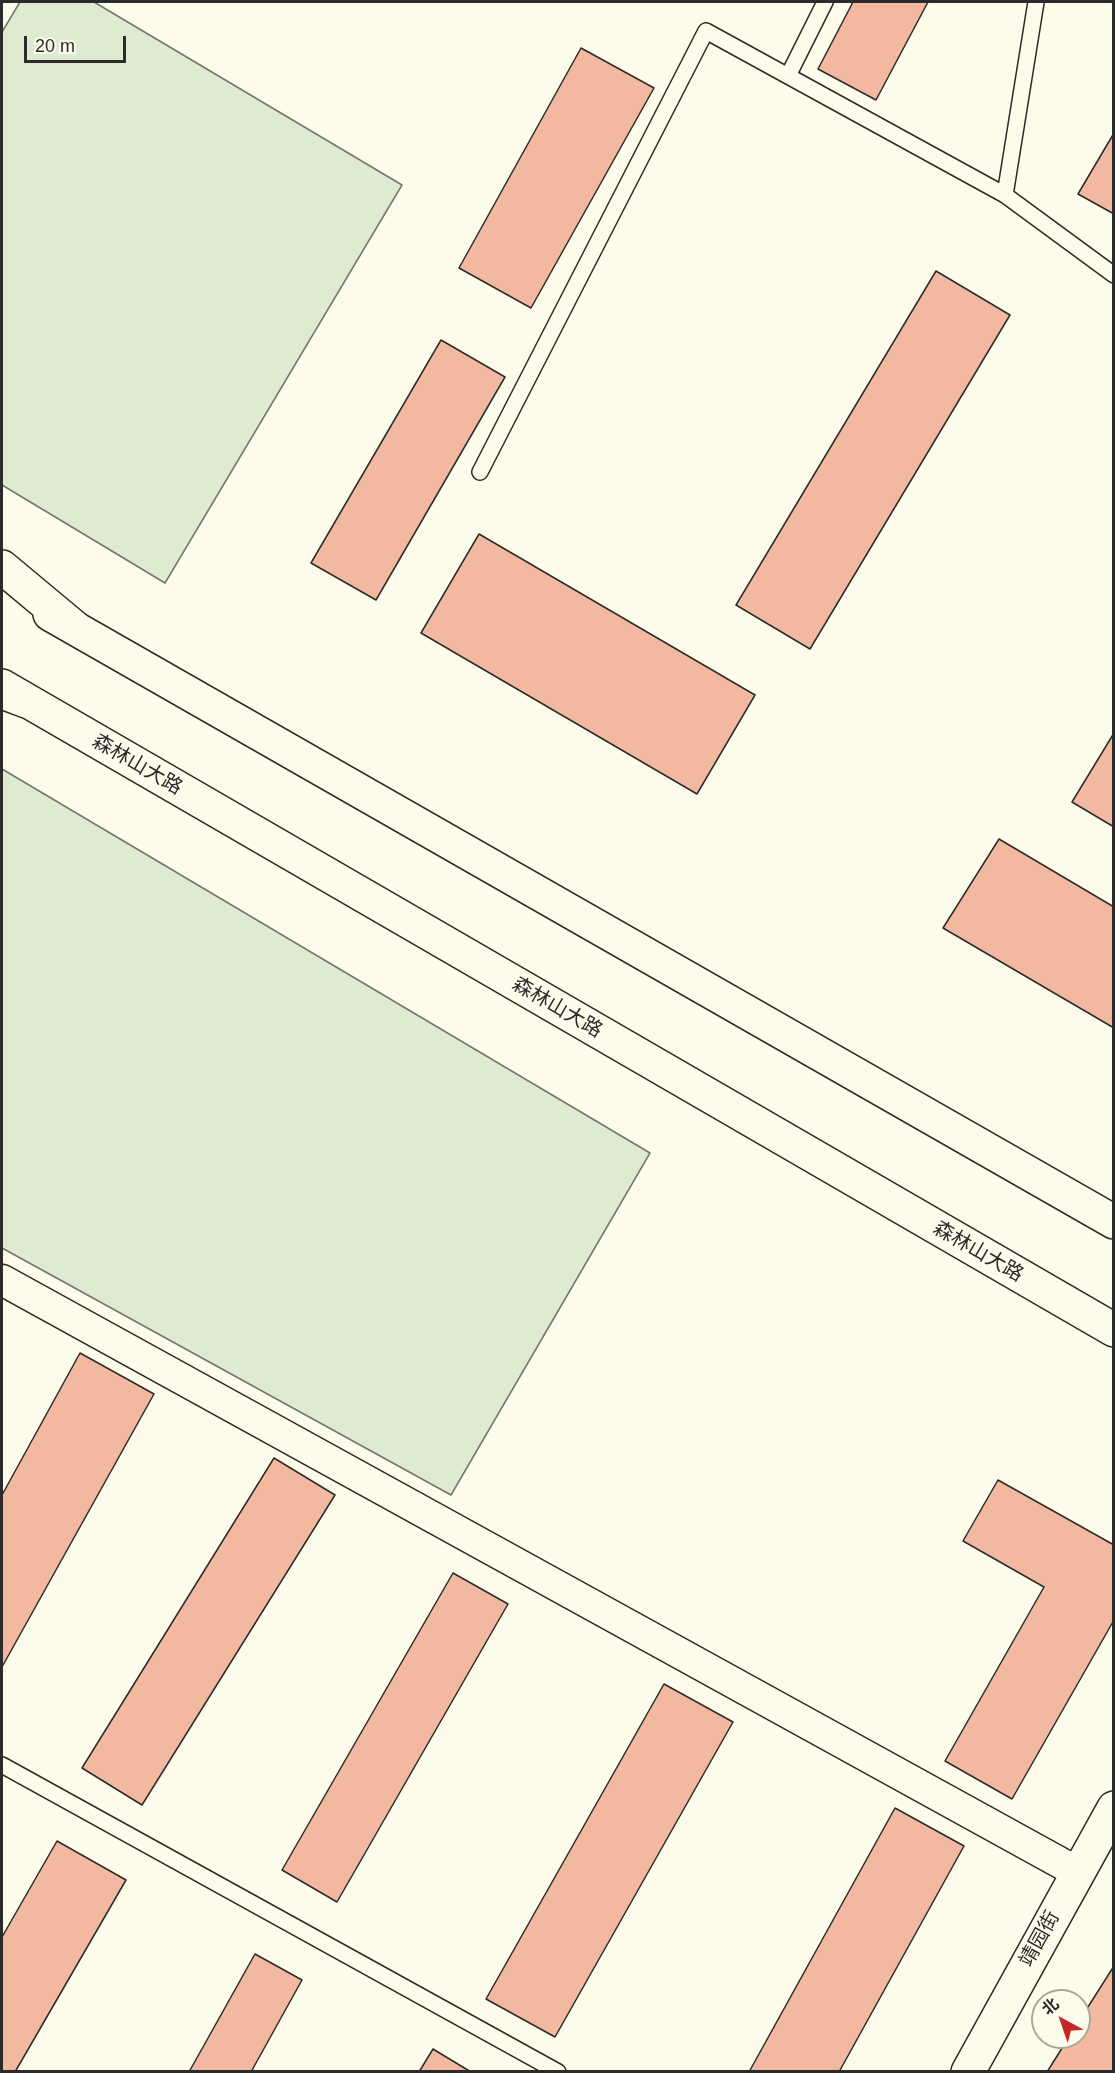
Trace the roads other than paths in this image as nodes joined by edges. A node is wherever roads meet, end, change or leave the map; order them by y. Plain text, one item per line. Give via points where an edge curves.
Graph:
1 (825, 2) edge
2 (1036, 2) edge
3 (788, 76) junction
4 (1005, 195) junction
5 (1113, 275) edge
6 (480, 472) dead end
7 (2, 567) edge
8 (2, 585) edge
9 (74, 627) junction
10 (10, 693) edge
11 (1113, 1222) edge
12 (2, 1280) edge
13 (1113, 1330) edge
14 (2, 1765) edge
15 (1113, 1808) edge
16 (1077, 1872) junction
17 (558, 2072) edge
18 (968, 2072) edge

1 - 3 lane
2 - 4 lane
3 - 4 lane
3 - 6 lane via 706,31
4 - 5 lane
7 - 9 main road
8 - 9 main road
9 - 11 main road
10 - 13 main road, 森林山大路
12 - 16 street
14 - 17 lane
15 - 16 main road, 靖园街
16 - 18 main road, 靖园街

